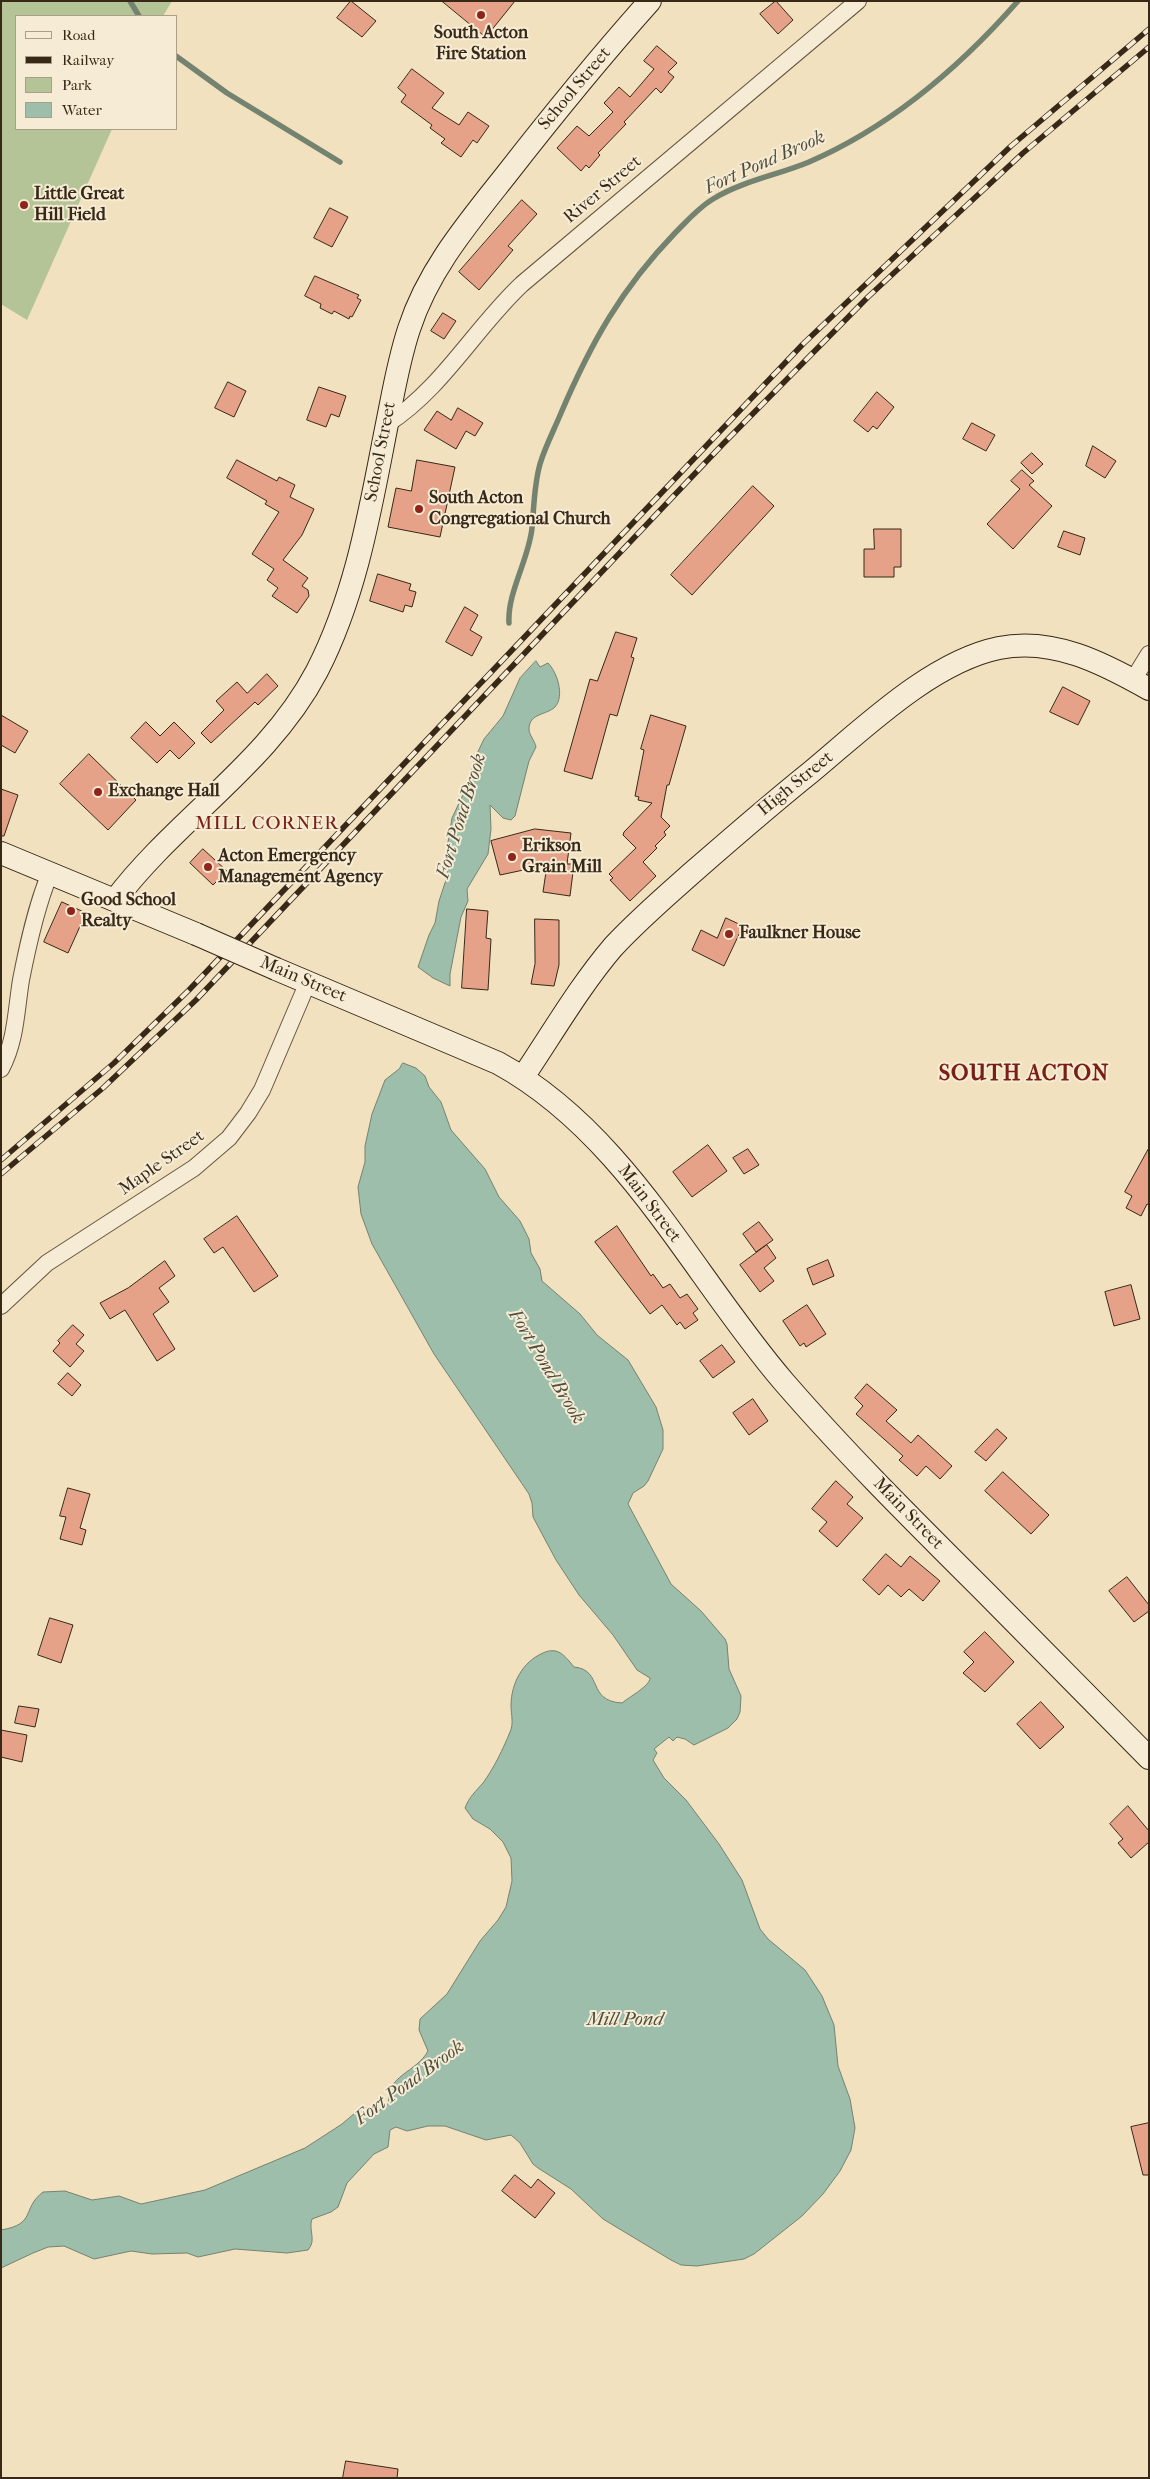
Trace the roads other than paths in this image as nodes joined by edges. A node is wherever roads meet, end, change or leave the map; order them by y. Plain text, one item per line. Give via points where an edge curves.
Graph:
1 (650, 1) edge
2 (858, 1) edge
3 (387, 424) junction
4 (1149, 654) edge
5 (1141, 684) edge
6 (1, 853) edge
7 (50, 873) junction
8 (115, 900) junction
9 (308, 982) junction
10 (1, 1069) edge
11 (523, 1077) junction
12 (1, 1306) edge
13 (1149, 1758) edge

1 - 3 street, School Street via 542,130 441,262 406,336
2 - 3 street, River Street via 526,280 420,398
3 - 8 street, School Street via 370,513 349,596 312,680 266,743 135,875
4 - 5 street
5 - 11 street, High Street via 1090,659 1052,648 1023,646 998,648 920,684 750,821 632,928 589,978
6 - 7 street, Main Street
7 - 8 street, Main Street
7 - 10 street via 39,904 21,980 12,1044
8 - 9 street, Main Street, bridge
9 - 11 street, Main Street via 487,1058
9 - 12 street, Maple Street via 262,1090 225,1142 194,1168 47,1263
11 - 13 street, Main Street via 568,1112 616,1160 754,1345 833,1436

